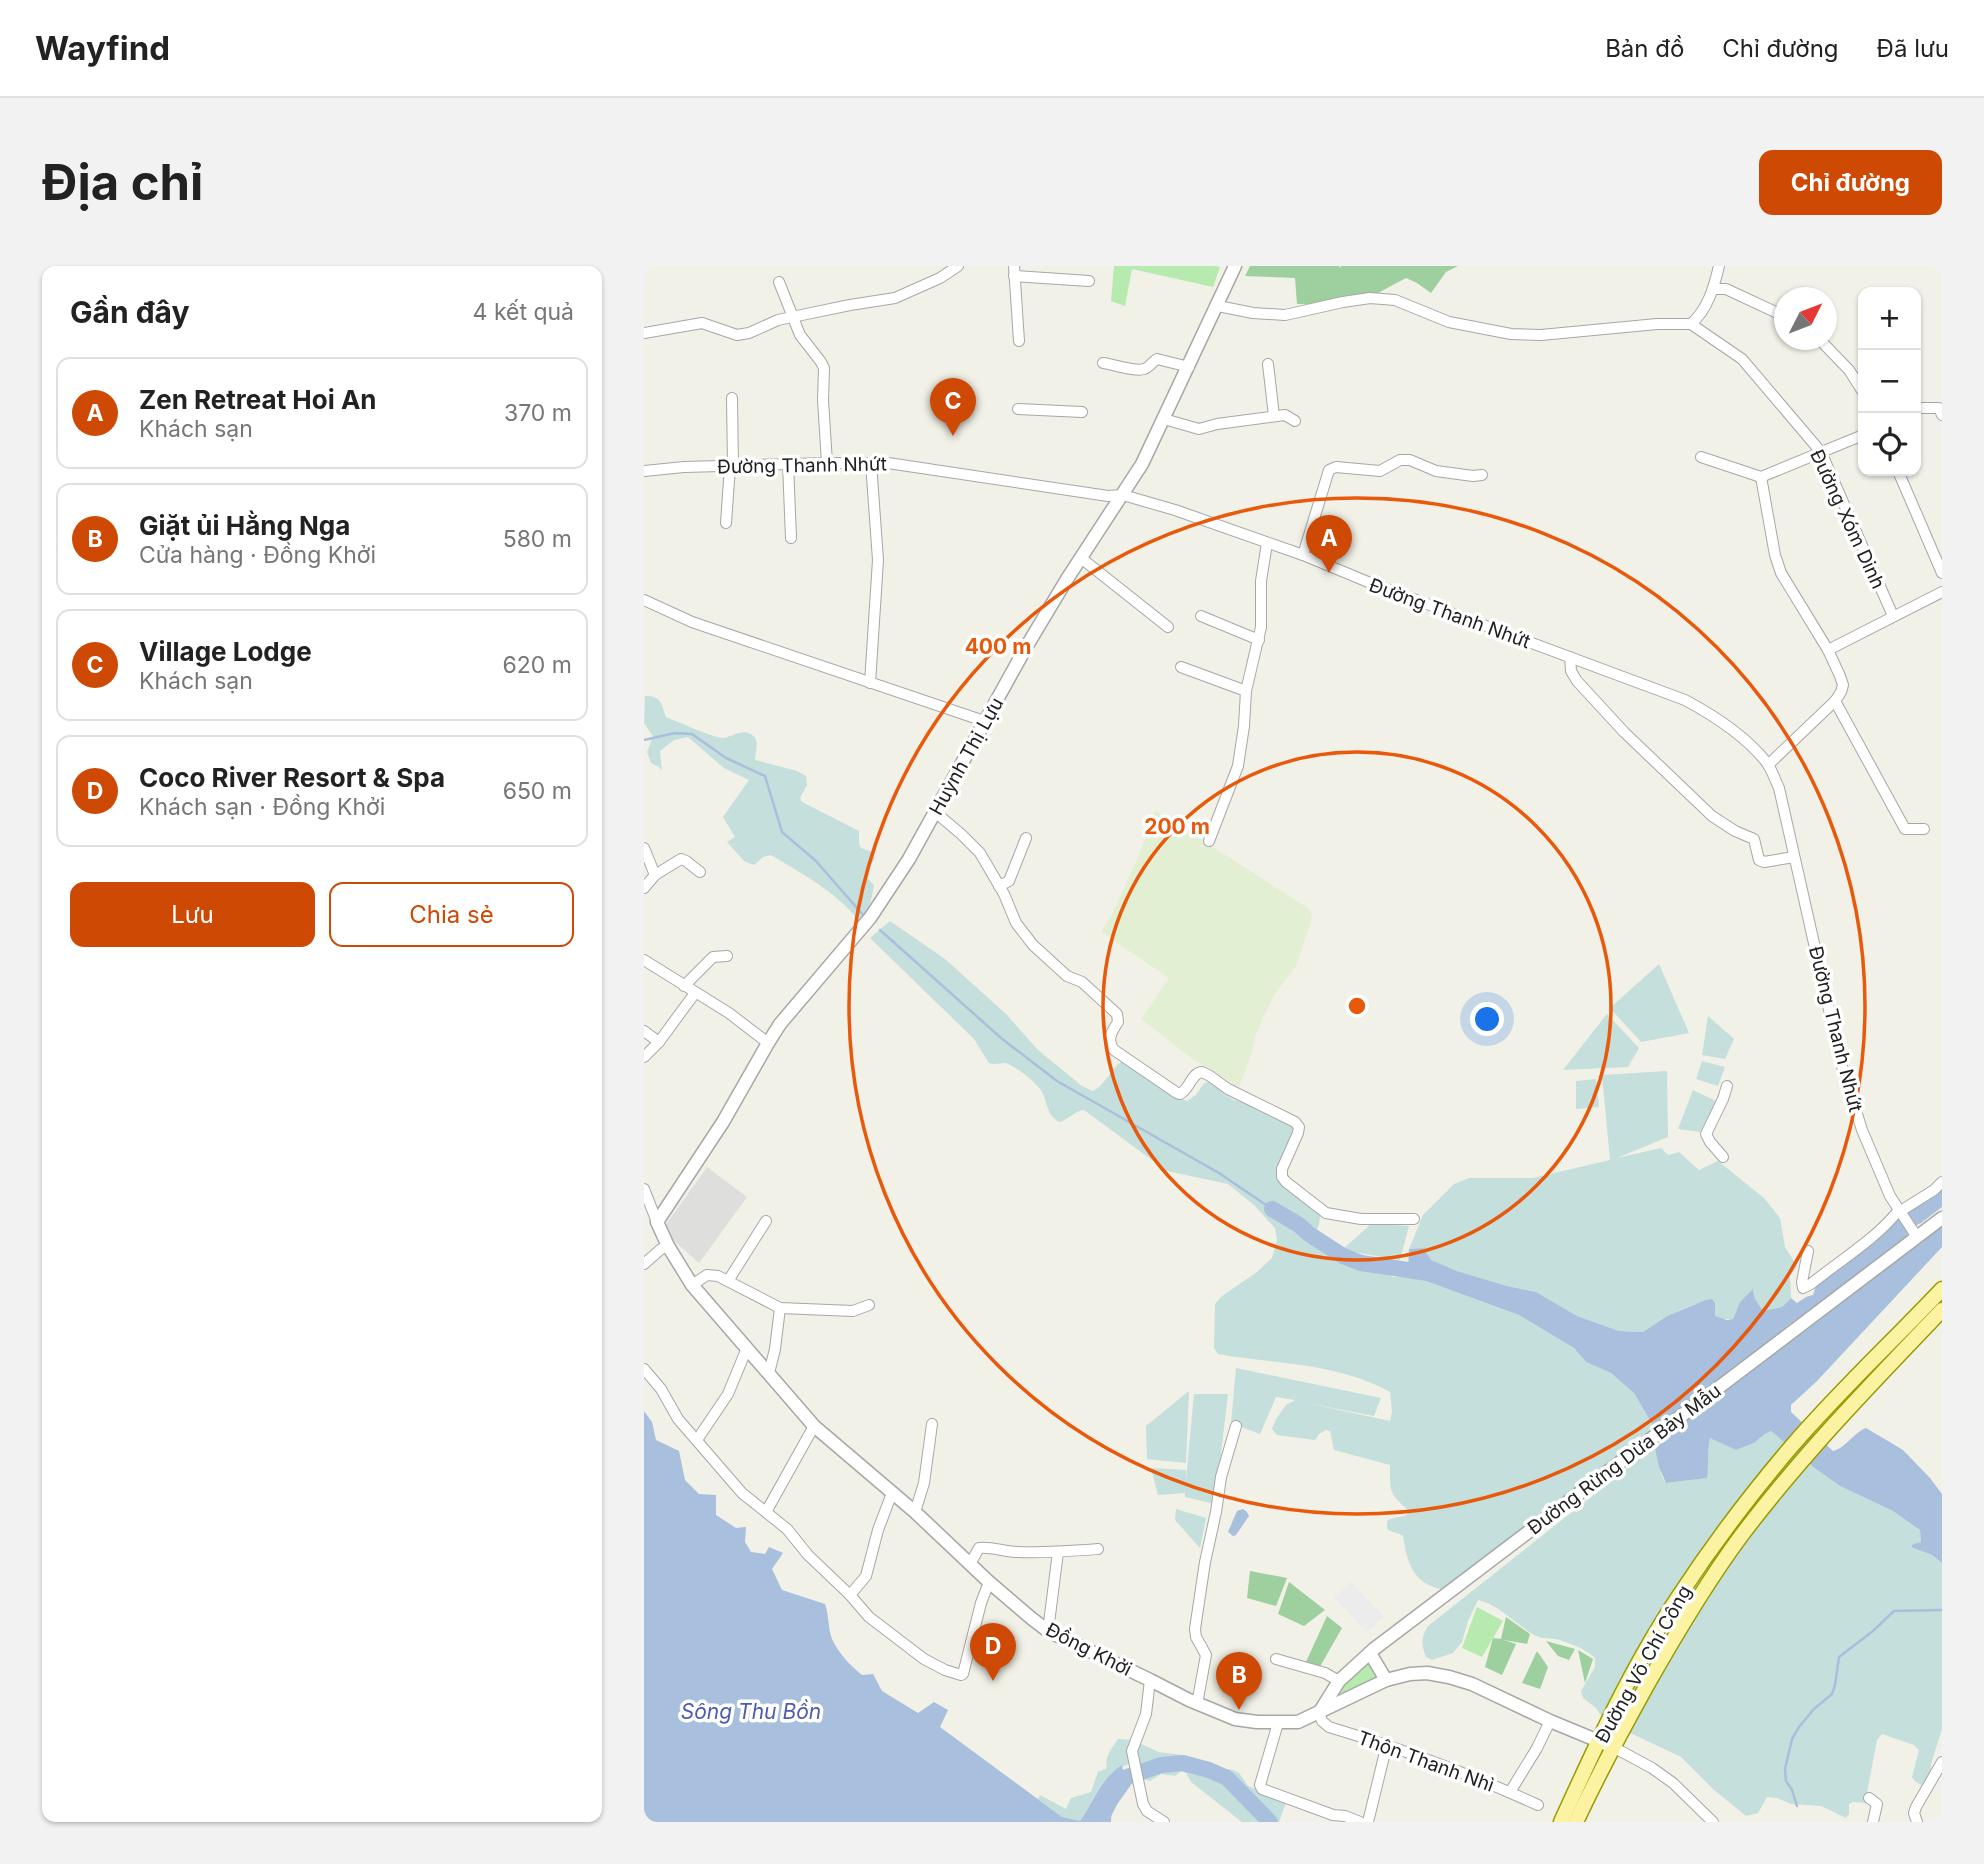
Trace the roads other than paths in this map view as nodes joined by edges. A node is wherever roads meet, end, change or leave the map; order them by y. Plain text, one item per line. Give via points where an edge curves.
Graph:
1 (958, 266) edge
2 (1235, 266) edge
3 (1719, 266) edge
4 (1014, 271) edge
5 (1089, 281) dead end
6 (779, 282) dead end
7 (1714, 289) junction
8 (1218, 306) junction
9 (1774, 311) edge
10 (792, 317) junction
11 (1691, 324) junction
12 (644, 333) edge
13 (1019, 341) dead end
14 (1830, 350) edge
15 (1103, 362) dead end
16 (1268, 364) dead end
17 (1189, 367) junction
18 (1858, 384) edge
19 (732, 398) dead end
20 (1921, 408) edge
21 (1018, 409) dead end
22 (1082, 412) dead end
23 (1942, 415) edge
24 (1274, 416) junction
25 (1164, 419) junction
26 (1295, 421) dead end
27 (1858, 437) edge
28 (1821, 452) junction
29 (1701, 457) dead end
30 (827, 463) junction
31 (871, 463) junction
32 (788, 464) junction
33 (732, 466) junction
34 (644, 471) edge
35 (1482, 475) dead end
36 (1900, 476) edge
37 (1761, 477) junction
38 (1123, 495) junction
39 (726, 523) dead end
40 (791, 538) dead end
41 (1267, 544) junction
42 (1303, 555) junction
43 (1081, 558) junction
44 (1942, 573) edge
45 (1942, 592) edge
46 (644, 600) edge
47 (1201, 615) dead end
48 (1893, 616) junction
49 (1168, 627) dead end
50 (1259, 640) junction
51 (1828, 650) junction
52 (1570, 657) junction
53 (1181, 667) dead end
54 (870, 682) junction
55 (1246, 691) junction
56 (1835, 701) junction
57 (984, 721) junction
58 (1769, 765) junction
59 (935, 812) junction
60 (1924, 829) dead end
61 (1026, 838) dead end
62 (1209, 841) dead end
63 (644, 848) edge
64 (1794, 857) junction
65 (700, 872) dead end
66 (655, 875) junction
67 (999, 886) junction
68 (644, 888) edge
69 (727, 956) dead end
70 (644, 960) edge
71 (684, 986) junction
72 (695, 993) junction
73 (644, 1031) edge
74 (659, 1042) junction
75 (768, 1043) junction
76 (644, 1057) edge
77 (1727, 1086) dead end
78 (1723, 1157) dead end
79 (1942, 1182) edge
80 (644, 1189) edge
81 (1900, 1213) junction
82 (1414, 1219) dead end
83 (1942, 1219) edge
84 (766, 1221) dead end
85 (657, 1222) junction
86 (1916, 1236) junction
87 (668, 1247) junction
88 (1808, 1251) dead end
89 (644, 1264) edge
90 (728, 1281) junction
91 (692, 1285) junction
92 (1942, 1289) edge
93 (869, 1304) dead end
94 (780, 1308) junction
95 (1942, 1310) edge
96 (747, 1348) junction
97 (644, 1369) edge
98 (769, 1373) junction
99 (932, 1424) dead end
100 (814, 1426) junction
101 (1236, 1426) dead end
102 (697, 1440) junction
103 (892, 1493) junction
104 (766, 1512) junction
105 (915, 1512) junction
106 (1098, 1549) dead end
107 (1058, 1552) junction
108 (970, 1564) junction
109 (989, 1582) junction
110 (849, 1595) junction
111 (1048, 1631) junction
112 (1370, 1653) junction
113 (1276, 1659) dead end
114 (1150, 1680) junction
115 (1386, 1680) junction
116 (1339, 1681) junction
117 (1197, 1704) junction
118 (1319, 1713) junction
119 (1550, 1721) junction
120 (1278, 1723) junction
121 (1599, 1741) junction
122 (1387, 1744) junction
123 (1613, 1747) junction
124 (1942, 1762) edge
125 (1510, 1792) junction
126 (1869, 1798) dead end
127 (1538, 1805) dead end
128 (1164, 1822) edge
129 (1360, 1822) edge
130 (1368, 1822) edge
131 (1562, 1822) edge
132 (1577, 1822) edge
133 (1713, 1822) edge
134 (1873, 1822) edge
135 (1917, 1822) edge

1 - 10 street via 895,298
2 - 8 street, Huỳnh Thị Lựu
3 - 7 street
4 - 5 street
4 - 13 street
6 - 10 street
7 - 9 street via 1726,289
7 - 11 street
8 - 11 street via 1285,315 1370,298 1395,300 1449,322 1511,334
8 - 17 street, Huỳnh Thị Lựu
10 - 12 street via 737,335 702,323
10 - 30 street via 824,368
11 - 28 street, Đường Xóm Dinh via 1742,359
14 - 18 street
15 - 17 street via 1141,370 1157,359
16 - 24 street
17 - 25 street, Huỳnh Thị Lựu
19 - 33 street
20 - 23 street via 1939,408
21 - 22 street
24 - 25 street via 1199,429
24 - 26 street via 1285,415
25 - 38 street, Huỳnh Thị Lựu
27 - 28 street
28 - 37 street
28 - 48 street, Đường Xóm Dinh
29 - 37 street
30 - 31 street, Đường Thanh Nhứt
30 - 32 street, Đường Thanh Nhứt
31 - 38 street, Đường Thanh Nhứt
31 - 54 street via 878,559
32 - 33 street, Đường Thanh Nhứt
32 - 40 street
33 - 34 street, Đường Thanh Nhứt
33 - 39 street
35 - 42 street via 1436,471 1410,460 1380,471 1329,470
36 - 44 street
37 - 51 street via 1781,573
38 - 41 street, Đường Thanh Nhứt
38 - 43 street, Huỳnh Thị Lựu
41 - 42 street, Đường Thanh Nhứt
41 - 50 street
42 - 52 street, Đường Thanh Nhứt
43 - 49 street
43 - 57 street, Huỳnh Thị Lựu
45 - 48 street
46 - 54 street via 692,622
47 - 50 street
48 - 51 street
50 - 55 street
51 - 56 street via 1843,685
52 - 58 street, Đường Thanh Nhứt via 1709,713
52 - 64 street via 1574,676 1605,713 1712,816 1754,839 1759,860
53 - 55 street
54 - 57 street
55 - 62 street via 1238,766
56 - 58 street
56 - 60 street via 1905,829
57 - 59 street, Huỳnh Thị Lựu
58 - 64 street, Đường Thanh Nhứt via 1779,788
59 - 67 street via 980,853
59 - 75 street, Huỳnh Thị Lựu via 877,909
61 - 67 street via 1009,881
63 - 66 street
64 - 81 street, Đường Thanh Nhứt via 1841,1063 1862,1130
65 - 66 street via 682,859
66 - 68 street
67 - 82 street via 1016,923 1033,945 1117,1014 1110,1038 1114,1050 1178,1093 1202,1072 1295,1122 1298,1133 1282,1177 1324,1212 1361,1219
69 - 71 street via 713,957
70 - 71 street
71 - 72 street
72 - 74 street
72 - 75 street
73 - 74 street
74 - 76 street
75 - 85 street, Huỳnh Thị Lựu
77 - 78 street via 1706,1134
79 - 81 street
80 - 85 street, Đồng Khởi
81 - 86 street, Đường Thanh Nhứt
81 - 88 street via 1803,1288
83 - 86 street, Đường Rừng Dừa Bảy Mẫu
84 - 90 street
85 - 87 street, Đồng Khởi
86 - 112 street, Đường Rừng Dừa Bảy Mẫu
87 - 89 street
87 - 91 street, Đồng Khởi
90 - 91 street via 708,1275
90 - 94 street
91 - 96 street, Đồng Khởi
92 - 121 main road, Đường Võ Chí Công via 1815,1420 1729,1524 1678,1597
93 - 94 street via 853,1311
94 - 98 street
95 - 123 main road, Đường Võ Chí Công via 1802,1460 1740,1537 1694,1605
96 - 98 street, Đồng Khởi
96 - 102 street via 730,1391
97 - 102 street
98 - 100 street, Đồng Khởi
99 - 105 street
100 - 103 street, Đồng Khởi
100 - 104 street
101 - 117 street via 1220,1477 1195,1629 1206,1655
102 - 104 street via 742,1493
103 - 105 street, Đồng Khởi
103 - 110 street via 866,1576
104 - 110 street
105 - 108 street, Đồng Khởi
106 - 107 street
107 - 108 street via 1004,1552 984,1547
107 - 111 street
108 - 109 street, Đồng Khởi
109 - 110 street via 961,1675 909,1648
109 - 111 street, Đồng Khởi
111 - 114 street, Đồng Khởi
112 - 115 street
112 - 116 street, Đường Rừng Dừa Bảy Mẫu
113 - 116 street
114 - 117 street, Đồng Khởi
114 - 128 street via 1146,1714 1132,1751 1145,1807
115 - 118 street, Đồng Khởi
115 - 119 street, Đồng Khởi via 1427,1673 1450,1677
116 - 118 street, Đường Rừng Dừa Bảy Mẫu
117 - 120 street, Đồng Khởi via 1235,1719
118 - 120 street, Đồng Khởi via 1298,1722
118 - 122 street, Thôn Thanh Nhì via 1329,1727
119 - 121 street, Đồng Khởi
119 - 125 street
120 - 129 street via 1262,1789
121 - 123 street, Đồng Khởi
121 - 131 main road, Đường Võ Chí Công
122 - 125 street, Thôn Thanh Nhì
122 - 130 street
123 - 132 main road, Đường Võ Chí Công
123 - 133 street via 1673,1783
124 - 135 street via 1916,1807
125 - 127 street, Thôn Thanh Nhì
126 - 134 street via 1877,1804

